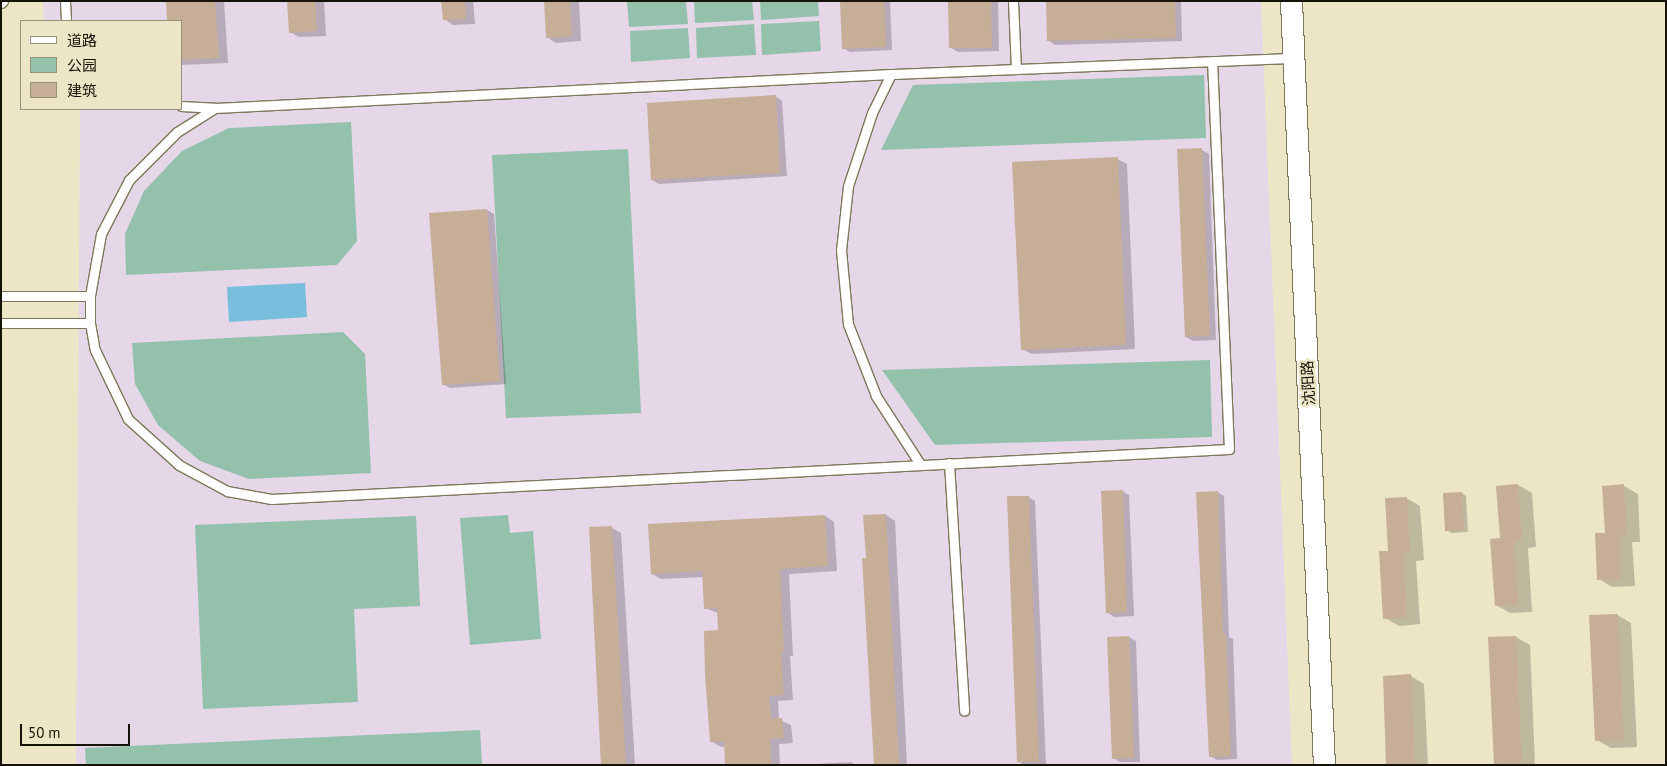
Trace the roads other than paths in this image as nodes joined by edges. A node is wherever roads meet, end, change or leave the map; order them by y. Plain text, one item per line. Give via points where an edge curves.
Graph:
1 (65, 1) edge
2 (1013, 1) edge
3 (1291, 1) edge
4 (66, 20) edge
5 (1293, 58) junction
6 (1212, 62) junction
7 (1016, 69) junction
8 (891, 74) junction
9 (182, 106) edge
10 (215, 108) junction
11 (1, 296) edge
12 (90, 296) junction
13 (1, 323) edge
14 (90, 323) junction
15 (949, 463) junction
16 (920, 464) junction
17 (964, 711) dead end
18 (1324, 765) edge

1 - 4 lane
2 - 7 lane
3 - 5 street, 沈阳路
5 - 6 lane
5 - 18 street, 沈阳路
6 - 7 lane
6 - 15 lane via 1229,449
7 - 8 lane
8 - 10 lane
8 - 16 lane via 872,112 848,186 841,250 848,324 876,396
9 - 10 lane
10 - 12 lane via 177,132 129,180 101,234
11 - 12 lane
12 - 14 lane
13 - 14 lane
14 - 16 lane via 95,350 128,419 178,465 227,491 271,499
15 - 16 lane
15 - 17 lane

